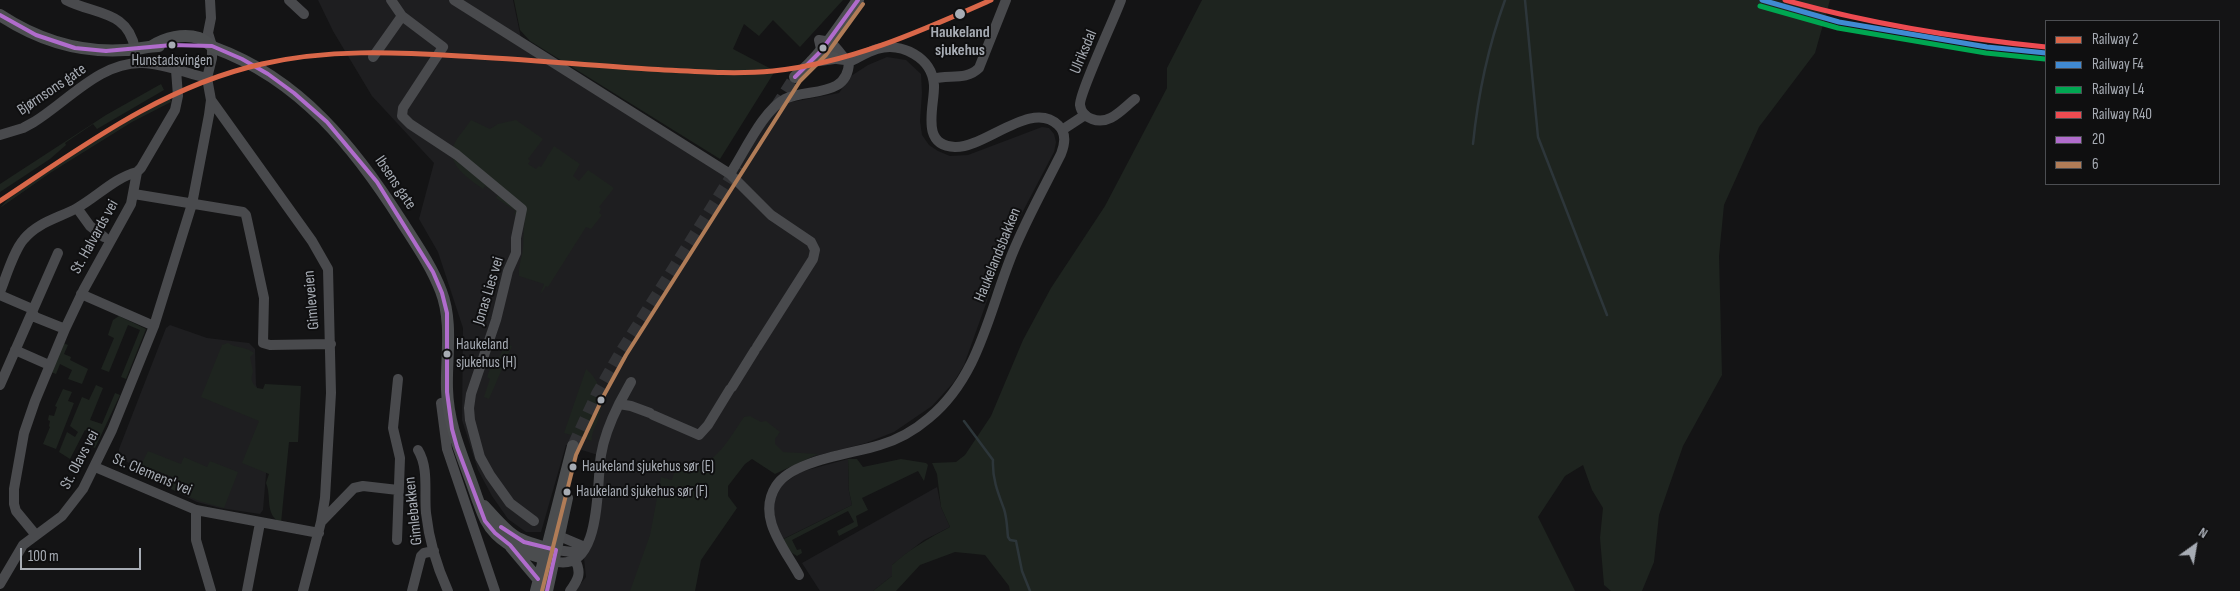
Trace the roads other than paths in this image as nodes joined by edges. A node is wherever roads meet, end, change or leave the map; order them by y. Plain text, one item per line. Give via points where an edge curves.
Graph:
1 (66, 0) edge
2 (210, 0) edge
3 (289, 0) edge
4 (391, 0) edge
5 (454, 0) edge
6 (850, 0) edge
7 (858, 0) edge
8 (1006, 0) edge
9 (1121, 0) edge
10 (304, 14) dead end
11 (0, 15) edge
12 (402, 16) junction
13 (823, 43) junction
14 (212, 46) junction
15 (135, 49) junction
16 (373, 57) dead end
17 (843, 60) junction
18 (812, 61) junction
19 (176, 70) junction
20 (207, 78) junction
21 (932, 78) junction
22 (1135, 98) dead end
23 (211, 100) junction
24 (1085, 115) junction
25 (1062, 130) junction
26 (0, 135) edge
27 (137, 172) junction
28 (730, 174) junction
29 (134, 194) junction
30 (192, 204) junction
31 (77, 208) junction
32 (104, 237) dead end
33 (58, 253) dead end
34 (0, 293) edge
35 (81, 294) junction
36 (32, 311) junction
37 (154, 326) junction
38 (65, 329) junction
39 (331, 344) junction
40 (15, 350) junction
41 (49, 365) junction
42 (398, 379) dead end
43 (631, 382) dead end
44 (0, 385) edge
45 (448, 402) junction
46 (619, 404) junction
47 (411, 450) junction
48 (95, 467) junction
49 (398, 490) junction
50 (478, 498) junction
51 (196, 510) junction
52 (534, 521) dead end
53 (321, 522) junction
54 (260, 523) junction
55 (319, 533) junction
56 (35, 534) junction
57 (559, 536) junction
58 (397, 540) dead end
59 (510, 545) junction
60 (585, 547) junction
61 (434, 551) junction
62 (550, 554) junction
63 (574, 560) junction
64 (799, 576) dead end
65 (0, 584) edge
66 (537, 585) edge
67 (211, 591) edge
68 (247, 591) edge
69 (303, 591) edge
70 (412, 591) edge
71 (448, 591) edge
72 (496, 591) edge
73 (546, 591) edge
74 (570, 591) edge

1 - 15 street via 122,23 132,37
2 - 14 street via 208,33
3 - 10 street
4 - 12 street, Jonas Lies vei
5 - 28 street
6 - 13 main road
7 - 13 main road
8 - 21 street via 979,68 964,76
9 - 24 street, Ulriksdal via 1084,89 1080,106
11 - 15 main road, Ibsens gate via 36,35 75,48
12 - 16 street
12 - 52 street, Jonas Lies vei via 443,47 402,116 457,155 522,209 516,254 508,271 469,408 480,457 490,476 510,503
13 - 17 street
13 - 18 main road
13 - 18 main road via 801,63 795,78
14 - 15 main road, Ibsens gate via 181,44
14 - 20 street, St. Olavs vei
14 - 45 main road, Ibsens gate via 257,67 294,92 327,122 377,182 421,252 442,293 447,313
17 - 18 main road
17 - 21 street via 876,50 898,48 920,58
17 - 28 street via 845,79 837,86 798,94 777,105
19 - 20 street, Bjørnsons gate
19 - 26 street, Bjørnsons gate via 144,63 111,69 34,122
19 - 27 street, St. Halvards vei via 178,96 175,110
20 - 23 street, St. Olavs vei
21 - 25 street via 932,130 948,146 965,146 1032,118 1049,119
22 - 24 street via 1105,121 1096,121
23 - 30 street, St. Olavs vei
23 - 39 street, Gimleveien via 297,218 328,269
24 - 25 street
25 - 64 street, Haukelandsbakken via 1061,154 1014,250 976,356 955,392 929,418 897,438 812,463 790,473 776,485 770,498 770,519
27 - 29 street, St. Halvards vei
27 - 31 street, St. Halvards vei
28 - 46 street via 771,215 811,242 814,246 813,259 699,435
29 - 30 street, St. Halvards vei
29 - 35 street, St. Halvards vei
30 - 37 street, St. Olavs vei
30 - 39 street, St. Halvards vei via 238,210 246,215 264,298 262,343
31 - 32 street, St. Halvards vei via 90,226
31 - 34 street, St. Halvards vei via 42,224 22,240
33 - 36 street, St. Halvards vei
34 - 36 street, St. Halvards vei
35 - 37 street, St. Halvards vei
35 - 38 street, St. Halvards vei
36 - 38 street, St. Halvards vei
36 - 40 street, St. Halvards vei
37 - 48 street, St. Olavs vei
38 - 41 street, St. Halvards vei
39 - 53 street, Gimleveien via 328,455
40 - 41 street
40 - 44 street, St. Halvards vei
41 - 56 street, St. Halvards vei via 24,433 14,489 16,511
42 - 47 street, Gimlebakken via 393,428
43 - 46 street
45 - 50 main road, Ibsens gate via 457,448
45 - 72 street, Ibsens gate via 441,403 447,449
46 - 60 street via 601,453 595,524
47 - 49 street
47 - 61 street, Gimlebakken via 424,460 426,513
48 - 51 street, St. Clemens' vei
48 - 56 street, St. Olavs vei via 68,510
49 - 53 street via 354,488
49 - 58 street
50 - 59 main road, Ibsens gate via 481,513 490,528
50 - 62 main road, Ibsens gate via 511,534
51 - 54 street, St. Clemens' vei
51 - 67 street, St. Clemens' vei via 196,540
53 - 55 street, Gimleveien
54 - 55 street
54 - 68 street
55 - 69 street, Gimleveien
56 - 65 street, St. Olavs vei via 20,548
57 - 60 street
57 - 62 main road
57 - 62 main road via 575,448
59 - 62 main road, Ibsens gate
59 - 66 main road
60 - 62 street
60 - 63 street
61 - 70 street, Gimlebakken via 422,556
61 - 71 street
62 - 63 street via 567,563
62 - 66 main road
62 - 73 main road
63 - 74 street via 579,574

